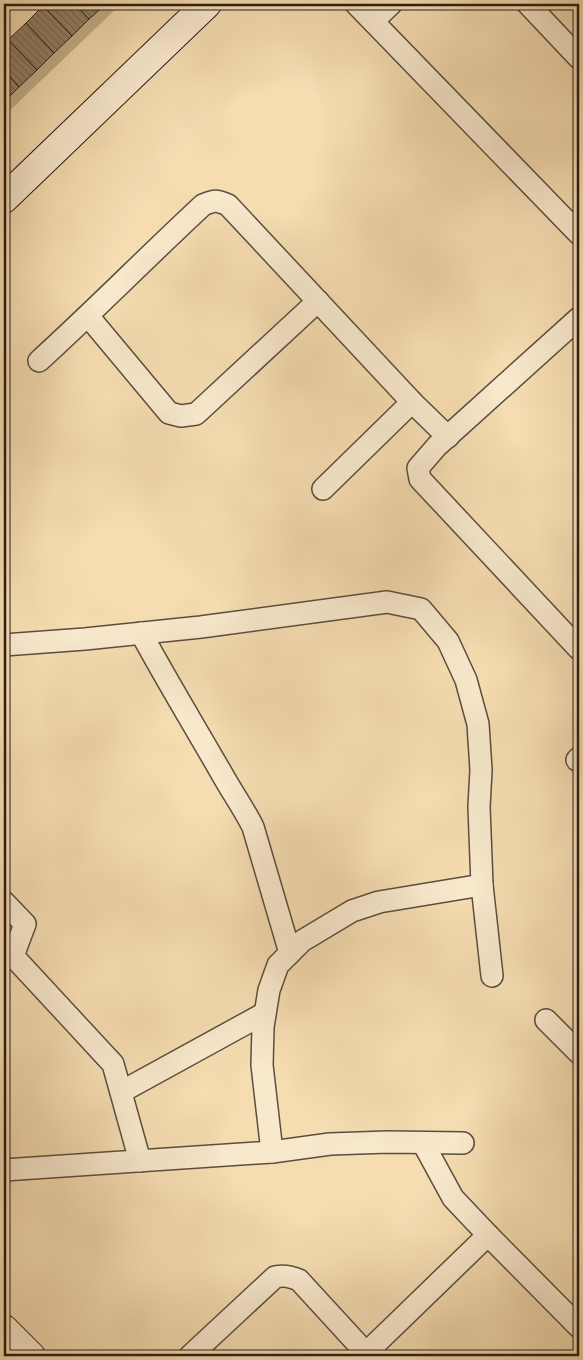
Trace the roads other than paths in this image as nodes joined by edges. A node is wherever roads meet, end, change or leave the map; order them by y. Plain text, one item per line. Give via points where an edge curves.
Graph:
1 (208, 4) edge
2 (356, 4) edge
3 (391, 4) edge
4 (528, 4) edge
5 (373, 21) junction
6 (579, 58) edge
7 (4, 199) edge
8 (579, 234) edge
9 (318, 302) junction
10 (88, 316) junction
11 (579, 318) edge
12 (39, 361) dead end
13 (412, 402) junction
14 (448, 437) junction
15 (323, 489) dead end
16 (141, 633) junction
17 (4, 645) edge
18 (579, 650) edge
19 (482, 885) junction
20 (4, 902) edge
21 (290, 953) junction
22 (492, 976) dead end
23 (265, 1012) junction
24 (546, 1020) dead end
25 (579, 1053) edge
26 (121, 1092) junction
27 (423, 1143) junction
28 (463, 1143) dead end
29 (272, 1152) junction
30 (140, 1161) junction
31 (4, 1170) edge
32 (488, 1235) junction
33 (579, 1327) edge
34 (4, 1329) edge
35 (364, 1354) edge
36 (31, 1356) edge
37 (190, 1356) edge

1 - 7 main road
2 - 5 street
3 - 5 street
4 - 6 street
5 - 8 street
9 - 10 street via 228,205 218,200 203,205
9 - 10 street via 196,414 181,416 169,413
9 - 13 street
10 - 12 street
11 - 14 street
13 - 14 street
13 - 15 street
14 - 18 street via 418,468 420,479
16 - 17 street
16 - 19 street via 387,602 421,609 448,641 466,680 478,724
16 - 21 street via 253,827
19 - 21 street via 379,902 352,911 302,941
19 - 22 street
20 - 26 street via 25,924 13,956 113,1064
21 - 23 street via 278,965
23 - 26 street
23 - 29 street via 262,1065
24 - 25 street
26 - 30 street
27 - 28 street
27 - 29 street via 330,1144
27 - 32 street via 453,1198
29 - 30 street
30 - 31 street
32 - 33 street
32 - 35 street
34 - 36 main road
35 - 37 street via 299,1280 282,1276 275,1278

